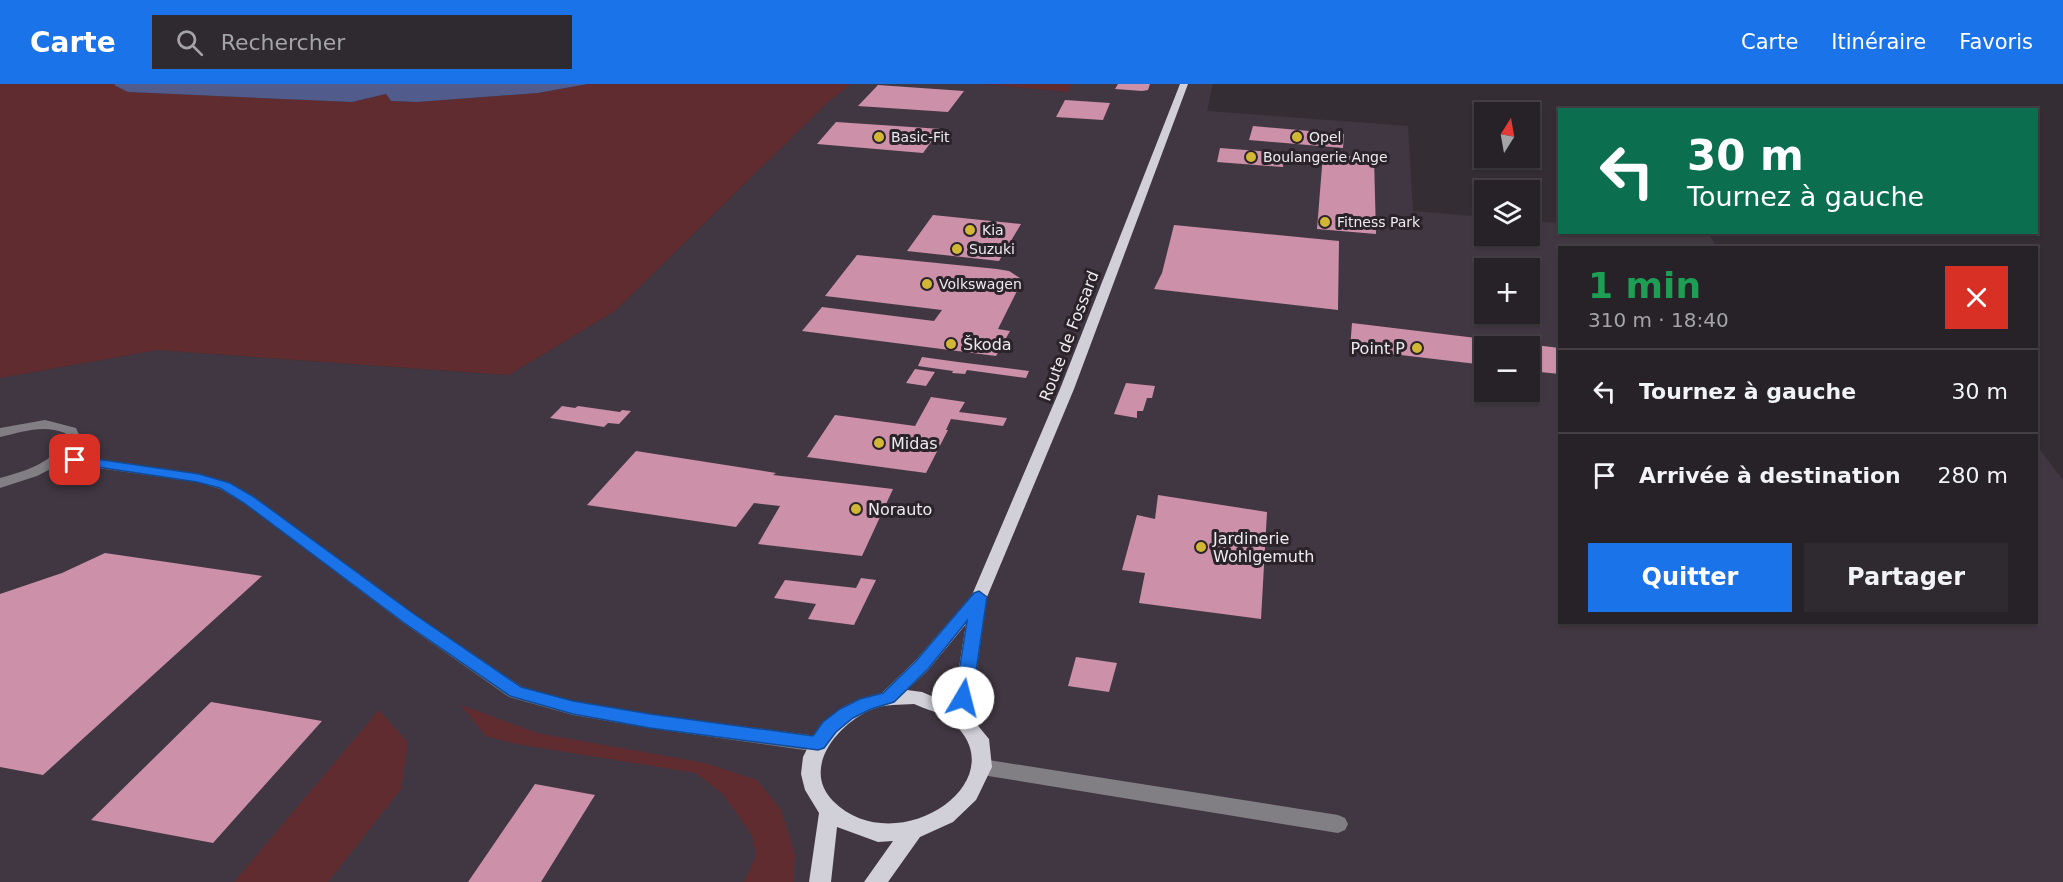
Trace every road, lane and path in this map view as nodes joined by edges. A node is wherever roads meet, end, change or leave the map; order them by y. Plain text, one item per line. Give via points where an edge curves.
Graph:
1 (1184, 84) edge
2 (0, 433) edge
3 (59, 458) junction
4 (0, 483) edge
5 (979, 597) junction
6 (888, 698) junction
7 (961, 715) junction
8 (818, 744) junction
9 (982, 767) junction
10 (829, 812) junction
11 (1338, 824) dead end
12 (913, 831) junction
13 (820, 882) edge
14 (875, 882) edge

1 - 5 main road, Route de Fossard via 1068,389
2 - 3 street via 30,426 63,426 74,439
3 - 4 street via 32,473
3 - 8 street via 199,478 225,486 516,692 573,708
5 - 6 main road via 922,665
5 - 7 main road
6 - 7 main road via 915,697 940,703
6 - 8 main road via 846,713
7 - 9 main road via 977,733 984,755
8 - 10 main road via 811,761 811,779 817,797
9 - 11 street
9 - 12 main road via 966,801 942,820
10 - 12 main road via 852,826 882,833
10 - 13 main road
12 - 14 main road

